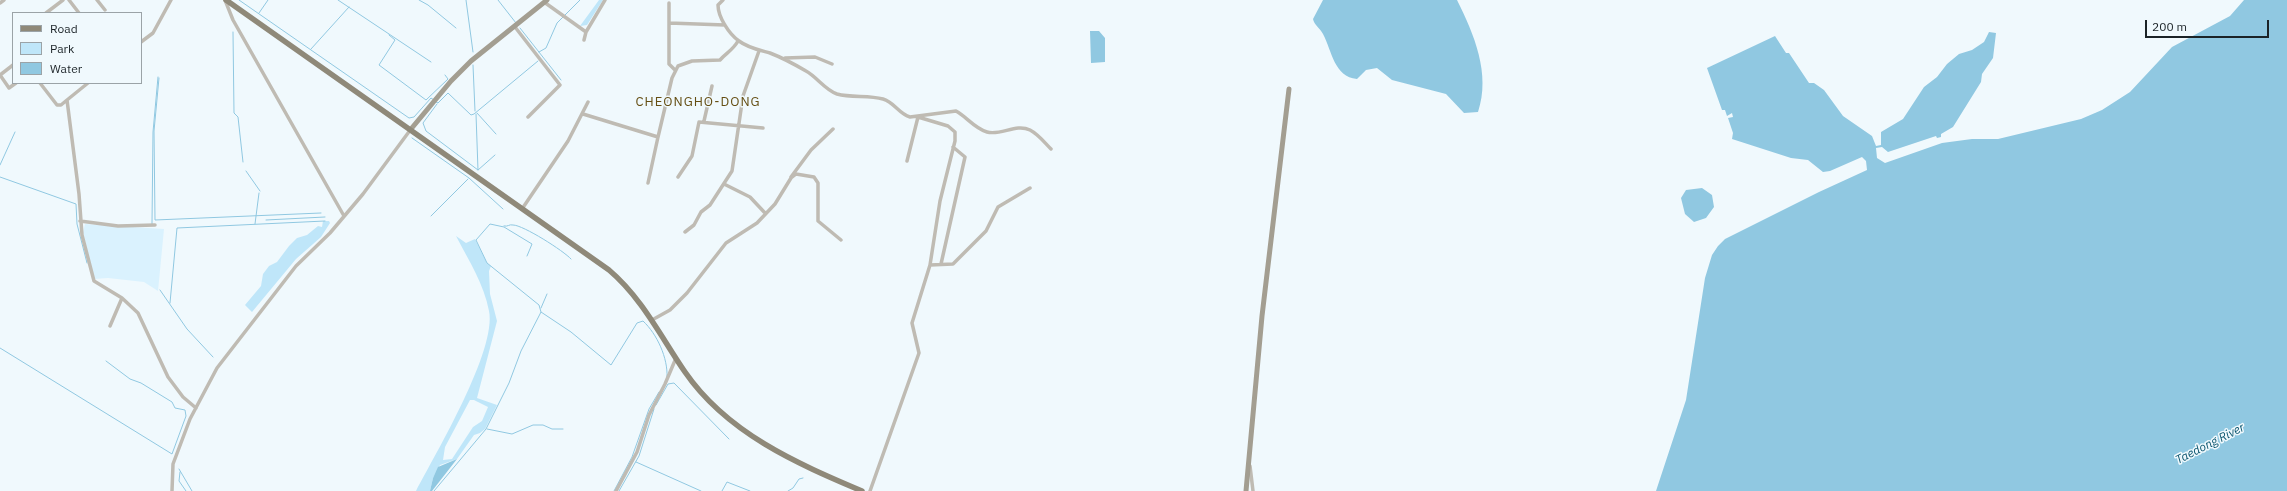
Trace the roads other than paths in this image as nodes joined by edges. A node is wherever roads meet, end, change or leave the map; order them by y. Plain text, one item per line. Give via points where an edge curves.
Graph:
1 (4, 0) edge
2 (63, 0) edge
3 (69, 0) edge
4 (97, 0) edge
5 (171, 0) edge
6 (225, 0) edge
7 (605, 0) edge
8 (723, 0) edge
9 (546, 1) edge
10 (0, 3) edge
11 (669, 3) dead end
12 (105, 10) dead end
13 (47, 12) edge
14 (78, 12) edge
15 (669, 23) junction
16 (725, 24) junction
17 (515, 27) junction
18 (586, 32) junction
19 (584, 40) dead end
20 (142, 41) edge
21 (738, 41) junction
22 (759, 51) junction
23 (784, 58) junction
24 (832, 64) dead end
25 (12, 66) edge
26 (675, 70) junction
27 (15, 84) edge
28 (41, 84) edge
29 (87, 84) edge
30 (712, 86) dead end
31 (1289, 89) dead end
32 (67, 100) junction
33 (588, 102) dead end
34 (583, 114) junction
35 (528, 117) dead end
36 (918, 117) junction
37 (704, 121) junction
38 (738, 126) junction
39 (763, 128) dead end
40 (411, 129) junction
41 (833, 129) dead end
42 (658, 137) junction
43 (954, 146) junction
44 (1051, 149) dead end
45 (907, 161) dead end
46 (678, 177) dead end
47 (791, 178) junction
48 (648, 183) dead end
49 (724, 184) junction
50 (1030, 188) dead end
51 (522, 209) junction
52 (765, 213) junction
53 (344, 216) junction
54 (80, 221) junction
55 (155, 226) dead end
56 (685, 232) dead end
57 (841, 240) dead end
58 (942, 264) junction
59 (930, 265) junction
60 (122, 298) junction
61 (652, 320) junction
62 (110, 326) dead end
63 (676, 357) junction
64 (196, 408) junction
65 (1248, 459) junction
66 (172, 491) edge
67 (616, 491) edge
68 (862, 491) edge
69 (870, 491) edge
70 (1246, 491) edge
71 (1254, 491) edge

1 - 10 street
2 - 13 street
3 - 14 street
4 - 12 street
5 - 20 street via 152,33
6 - 40 main road
6 - 53 street
7 - 18 street
8 - 16 street via 719,2 718,9
9 - 17 street
9 - 18 street
11 - 15 street
15 - 16 street
15 - 26 street via 669,64
16 - 21 street
17 - 35 street via 560,85
17 - 40 street via 451,80
18 - 19 street
21 - 22 street
21 - 26 street via 720,60 692,61
22 - 23 street
22 - 38 street via 743,96
23 - 24 street via 816,57
23 - 36 street via 815,76 830,91 883,99 893,104 905,116
25 - 27 street via 0,75 9,88
26 - 42 street
28 - 32 street via 57,105
29 - 32 street
30 - 37 street
31 - 65 street
32 - 54 street
33 - 34 street
34 - 42 street
34 - 51 street via 564,148
36 - 43 street via 948,126 956,135
36 - 44 street via 941,111 956,111 976,127 987,132 1020,128 1030,130
36 - 45 street
37 - 38 street
37 - 46 street via 697,124 692,156
38 - 39 street
38 - 49 street via 734,164
40 - 51 main road
40 - 53 street
41 - 47 street via 811,150
42 - 48 street
43 - 58 street via 965,157
43 - 59 street via 940,201
47 - 52 street via 779,198
47 - 57 street via 796,174 814,177 818,183 818,221
49 - 52 street via 750,197
49 - 56 street via 710,205 697,217 694,225
50 - 58 street via 998,207 986,231 953,264
51 - 61 main road via 619,278
52 - 61 street via 750,229 726,243 687,293 670,310
53 - 64 street via 296,266 226,356
54 - 55 street via 118,226
54 - 60 street via 94,281
58 - 59 street
59 - 69 street via 912,323 919,353
60 - 62 street
60 - 64 street via 142,320 174,387
61 - 63 main road
63 - 67 street via 666,384 649,415 637,452
63 - 68 main road via 686,373 722,413 756,439 781,455
64 - 66 street via 173,464
65 - 70 street
65 - 71 street

